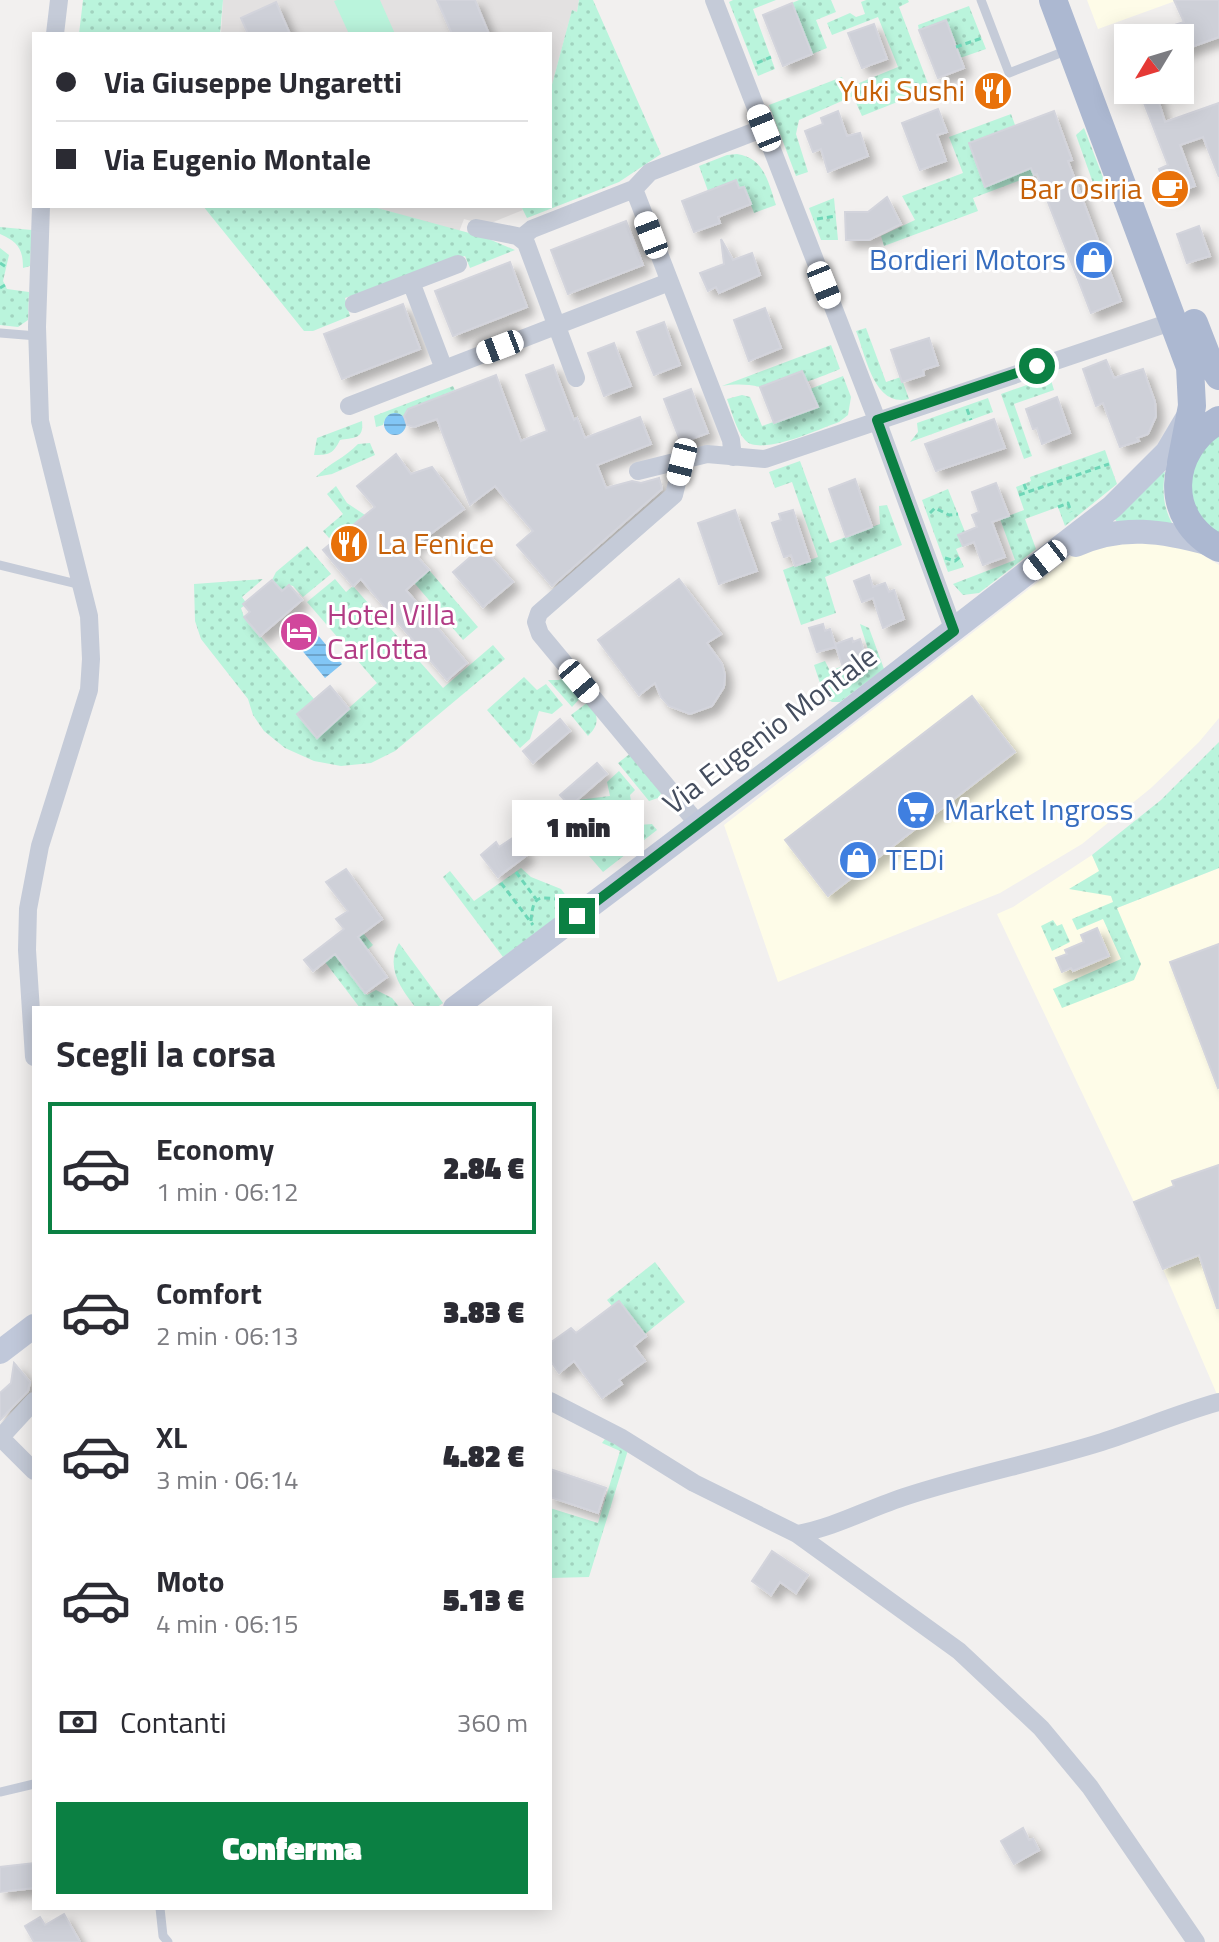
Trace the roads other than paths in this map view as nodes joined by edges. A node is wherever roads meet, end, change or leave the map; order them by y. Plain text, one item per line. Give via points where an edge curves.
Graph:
1 (59, 0) edge
2 (714, 0) edge
3 (981, 0) edge
4 (1053, 0) edge
5 (1071, 0) edge
6 (55, 32) edge
7 (1071, 49) junction
8 (764, 128) junction
9 (634, 189) junction
10 (41, 208) edge
11 (476, 228) dead end
12 (521, 238) junction
13 (458, 264) dead end
14 (411, 282) junction
15 (669, 282) junction
16 (354, 304) dead end
17 (1174, 321) junction
18 (556, 325) junction
19 (0, 333) edge
20 (37, 336) junction
21 (444, 369) junction
22 (1219, 376) edge
23 (576, 378) dead end
24 (349, 406) dead end
25 (877, 420) junction
26 (1191, 436) edge
27 (733, 457) junction
28 (682, 462) junction
29 (638, 471) dead end
30 (1216, 547) edge
31 (1045, 560) junction
32 (0, 565) edge
33 (81, 585) junction
34 (954, 631) junction
35 (698, 824) junction
36 (458, 1006) edge
37 (32, 1026) edge
38 (32, 1328) edge
39 (0, 1352) edge
40 (552, 1402) edge
41 (1219, 1402) edge
42 (32, 1403) edge
43 (1, 1437) edge
44 (32, 1469) edge
45 (797, 1534) junction
46 (32, 1784) edge
47 (0, 1792) edge
48 (160, 1910) edge
49 (168, 1942) edge
50 (1196, 1942) edge

1 - 6 street
2 - 8 street
3 - 7 lane via 1009,73
4 - 7 main road
5 - 22 main road via 1208,359
7 - 17 main road
8 - 9 street via 650,172
8 - 25 street
9 - 12 street
9 - 15 street
10 - 20 street
11 - 12 street
12 - 18 street
13 - 14 street
14 - 16 street
14 - 21 street
15 - 18 street
15 - 27 street
17 - 25 street
17 - 26 main road via 1193,385
18 - 21 street
18 - 23 street
19 - 20 lane
20 - 33 street via 40,421
21 - 24 street
25 - 27 street via 765,459
25 - 34 street
26 - 30 main road via 1178,481 1179,499 1196,532
26 - 31 main road
27 - 28 street via 707,454
28 - 29 street
28 - 35 street via 674,495 539,613 536,622 540,634
30 - 31 main road via 1153,532 1114,532
31 - 34 main road, Via Eugenio Montale
32 - 33 lane
33 - 37 street via 89,616 89,690 40,846 28,909
34 - 35 main road, Via Eugenio Montale
35 - 36 main road, Via Eugenio Montale
38 - 39 main road
40 - 45 street
41 - 45 street via 1102,1442 905,1496 848,1521
42 - 43 street
43 - 44 street
45 - 50 street via 959,1651 1041,1728 1109,1812
46 - 47 lane
48 - 49 lane

